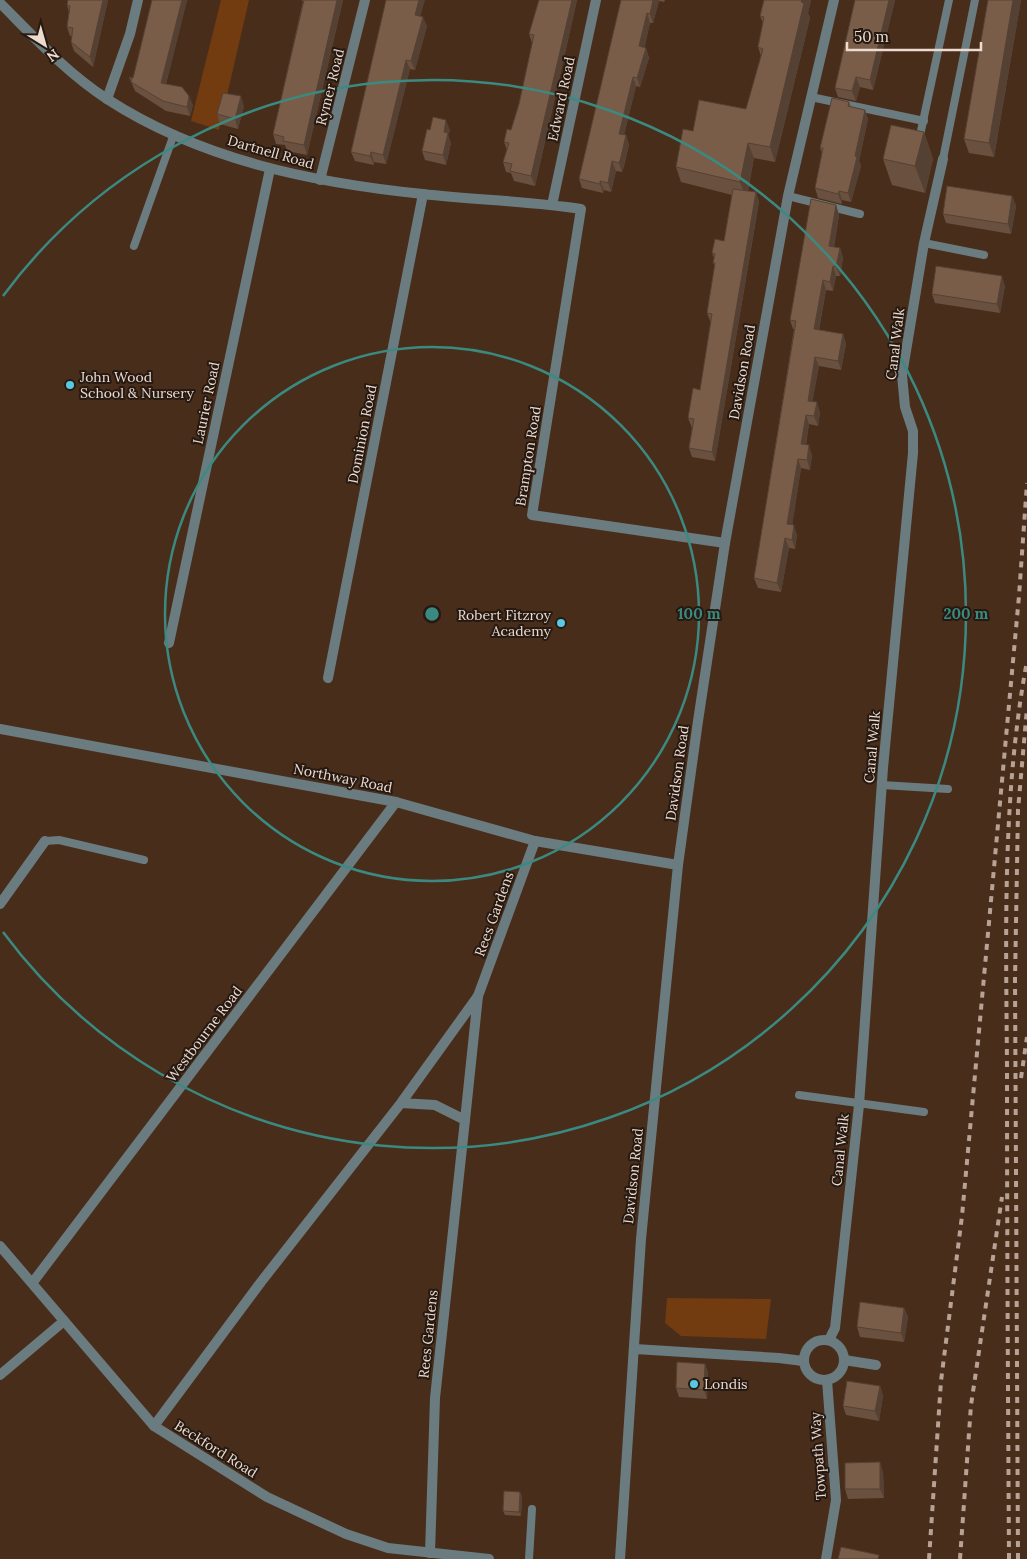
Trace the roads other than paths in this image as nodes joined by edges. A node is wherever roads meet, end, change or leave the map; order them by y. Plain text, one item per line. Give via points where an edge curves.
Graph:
1 (138, 0) edge
2 (365, 0) edge
3 (596, 0) edge
4 (834, 0) edge
5 (949, 0) edge
6 (975, 0) edge
7 (0, 4) edge
8 (810, 97) junction
9 (107, 100) junction
10 (924, 121) junction
11 (174, 134) junction
12 (917, 151) edge
13 (943, 158) joint
14 (270, 169) junction
15 (320, 180) junction
16 (423, 194) junction
17 (788, 196) junction
18 (552, 205) junction
19 (581, 209) joint
20 (860, 214) dead end
21 (924, 243) junction
22 (134, 246) dead end
23 (984, 255) dead end
24 (725, 543) junction
25 (169, 643) dead end
26 (328, 678) dead end
27 (0, 729) edge
28 (882, 785) junction
29 (948, 789) dead end
30 (396, 802) junction
31 (45, 841) joint
32 (535, 841) junction
33 (144, 860) dead end
34 (678, 865) junction
35 (0, 904) edge
36 (478, 996) junction
37 (799, 1095) dead end
38 (401, 1103) junction
39 (859, 1105) junction
40 (924, 1112) dead end
41 (465, 1120) junction
42 (0, 1246) edge
43 (33, 1282) junction
44 (64, 1321) junction
45 (829, 1340) junction
46 (635, 1349) junction
47 (844, 1360) junction
48 (803, 1361) junction
49 (876, 1365) dead end
50 (0, 1375) edge
51 (827, 1380) junction
52 (154, 1426) junction
53 (532, 1509) dead end
54 (430, 1553) junction
55 (489, 1559) edge
56 (529, 1559) edge
57 (620, 1559) edge
58 (826, 1559) edge

1 - 9 street
2 - 15 street, Rymer Road
3 - 18 street, Edward Road
4 - 8 street, Davidson Road
5 - 10 lane
6 - 13 lane
7 - 9 street, Dartnell Road via 78,79
8 - 10 lane
8 - 17 street, Davidson Road
9 - 11 street, Dartnell Road
10 - 12 lane
11 - 14 street, Dartnell Road via 199,146
11 - 22 lane
13 - 21 street, Canal Walk
14 - 15 street, Dartnell Road
14 - 25 street, Laurier Road
15 - 16 street, Dartnell Road
16 - 18 street, Dartnell Road
16 - 26 street, Dominion Road
17 - 20 lane
17 - 24 street, Davidson Road
18 - 19 street, Dartnell Road
19 - 24 street, Brampton Road via 532,515
21 - 23 lane
21 - 28 street, Canal Walk via 902,375 905,408 913,431 913,453
24 - 34 street, Davidson Road
27 - 30 street, Northway Road
28 - 29 lane
28 - 39 street, Canal Walk
30 - 32 street, Northway Road
30 - 43 street, Westbourne Road
31 - 33 lane via 59,840
31 - 35 street
32 - 34 street, Northway Road
32 - 36 street, Rees Gardens
34 - 46 street, Davidson Road via 641,1239
36 - 38 street, Rees Gardens
36 - 41 street, Rees Gardens
37 - 39 lane
38 - 41 street via 435,1105
38 - 52 street, Rees Gardens
39 - 40 lane
39 - 45 street, Canal Walk via 835,1328
41 - 54 street, Rees Gardens via 435,1398
42 - 43 street, Beckford Road
43 - 44 street, Beckford Road
44 - 50 street
44 - 52 street, Beckford Road
45 - 47 street via 840,1348
45 - 48 street via 817,1340 811,1344
46 - 48 street
46 - 57 street, Davidson Road
47 - 49 street
47 - 51 street via 839,1373
48 - 51 street via 811,1376
51 - 58 street, Towpath Way via 836,1500
52 - 54 street, Beckford Road via 267,1497 346,1534 388,1548
53 - 56 lane
54 - 55 street, Beckford Road

